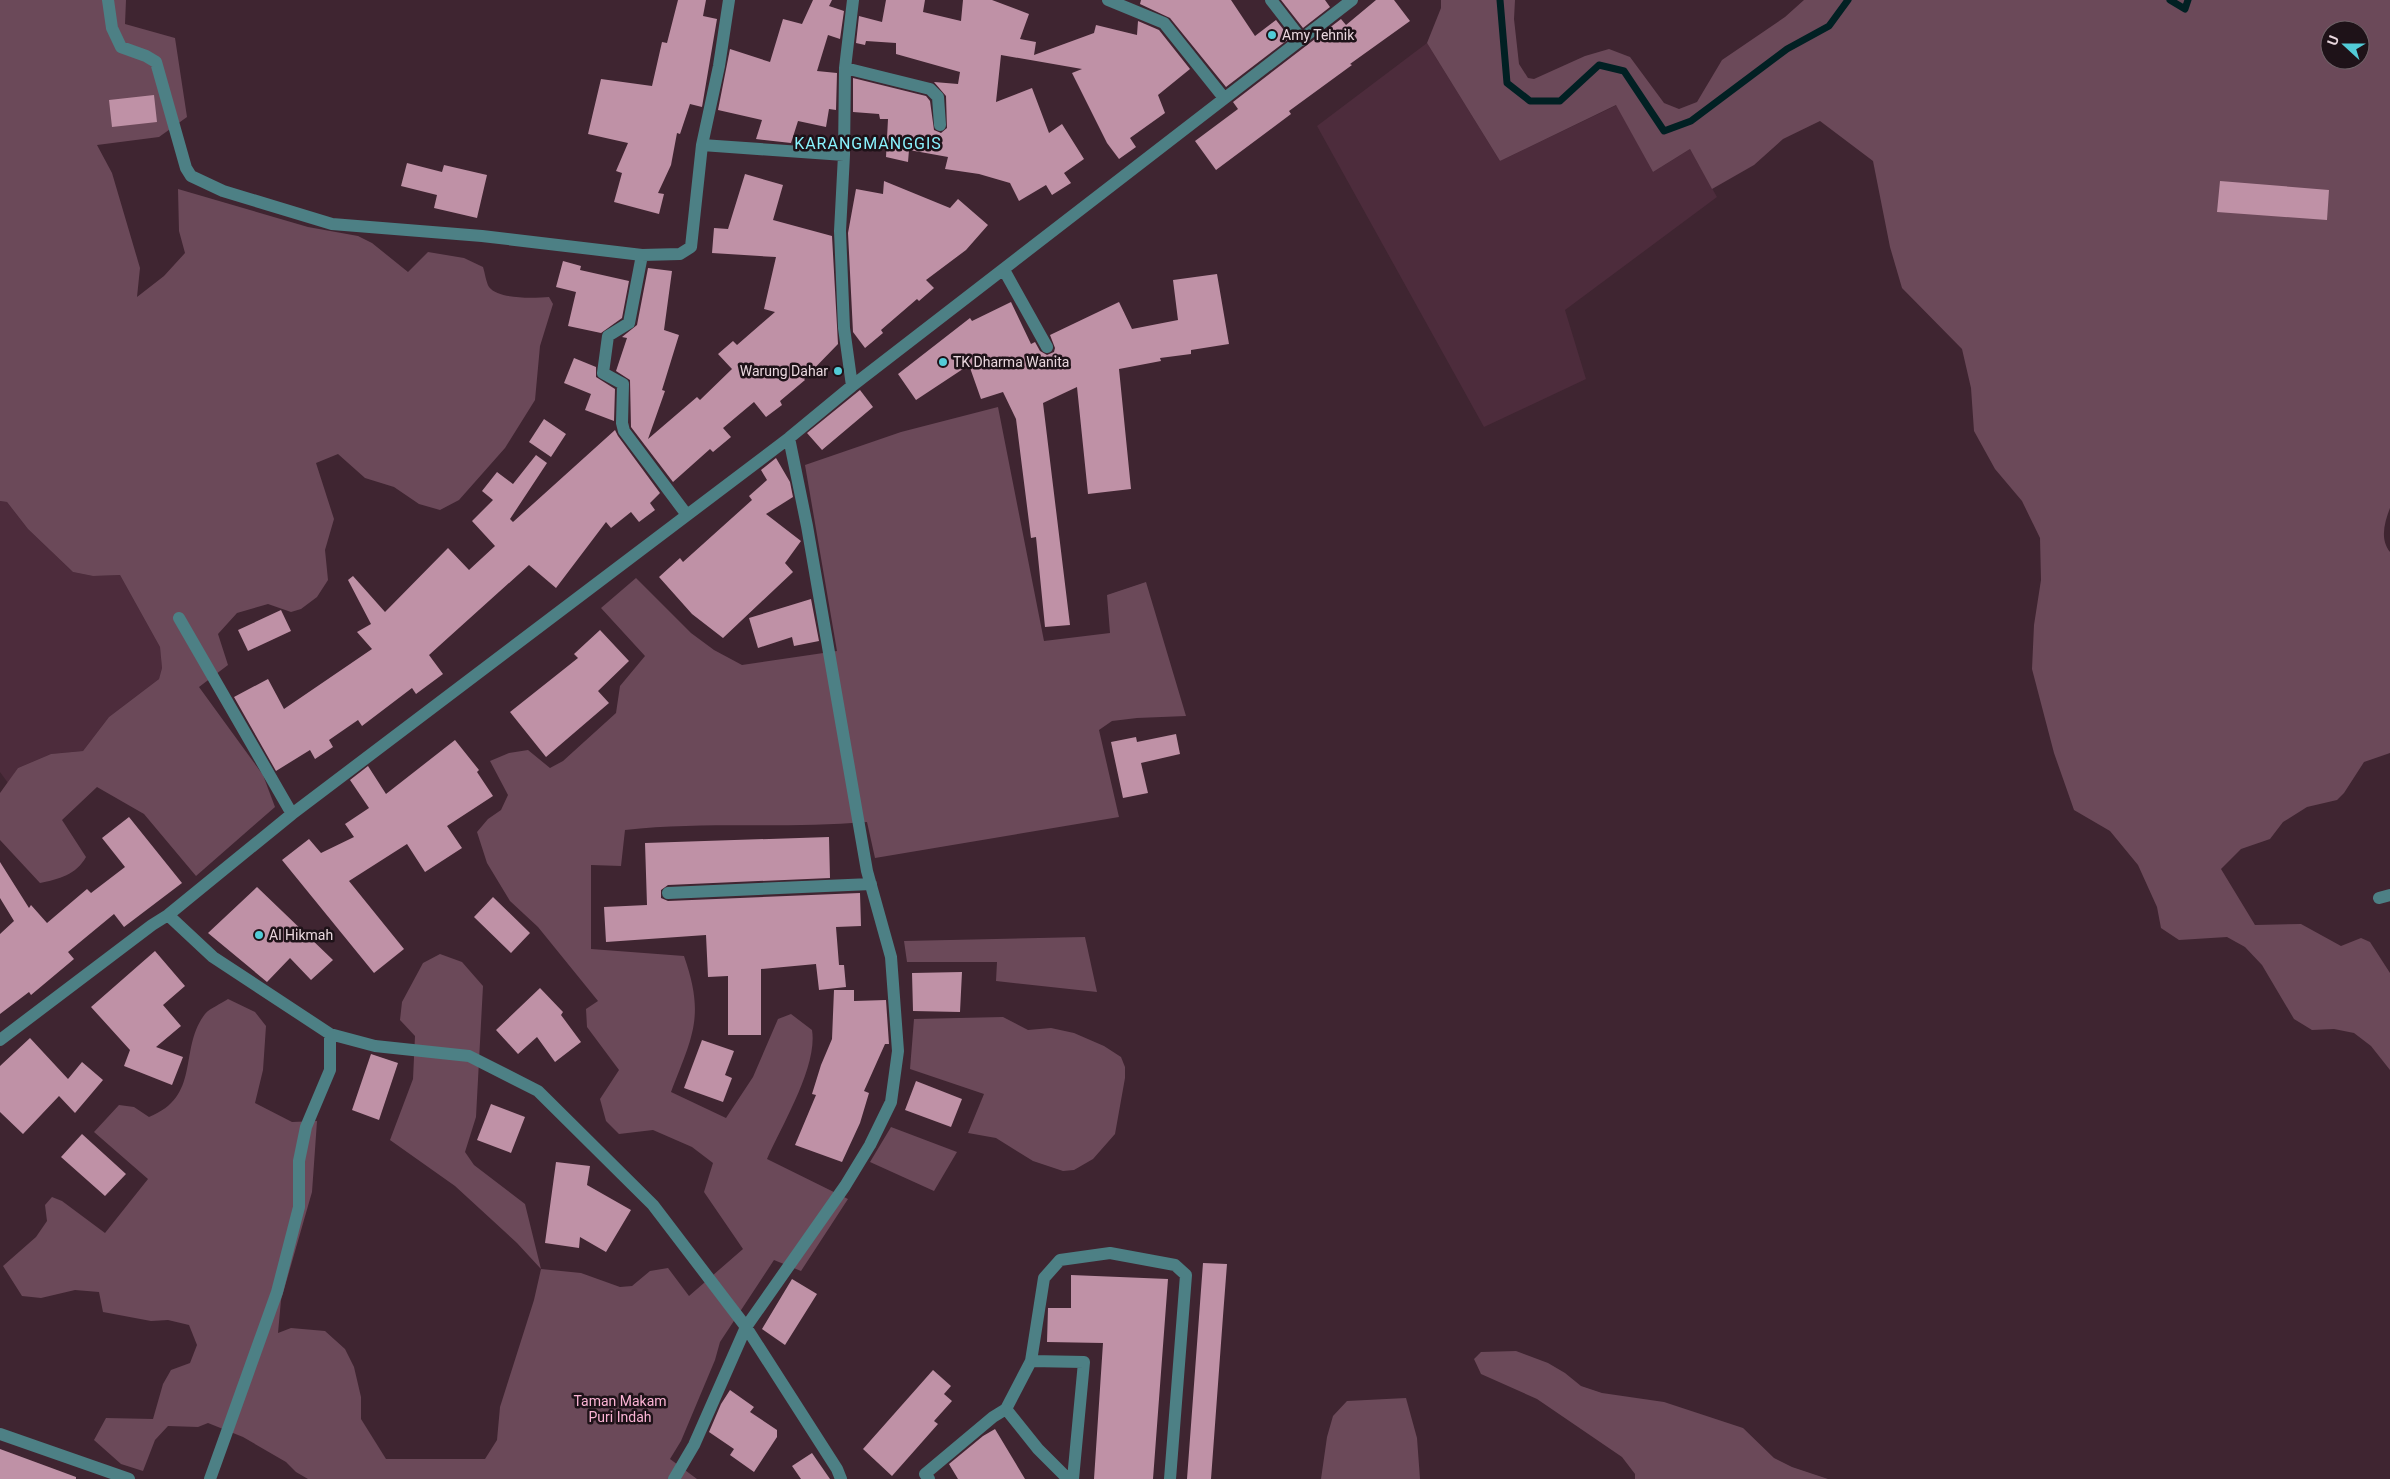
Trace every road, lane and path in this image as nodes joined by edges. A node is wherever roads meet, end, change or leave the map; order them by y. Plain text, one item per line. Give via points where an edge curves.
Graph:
1 (108, 0) edge
2 (729, 0) edge
3 (853, 0) edge
4 (1108, 0) edge
5 (1271, 0) edge
6 (1345, 2) edge
7 (1302, 40) junction
8 (845, 68) junction
9 (1224, 98) junction
10 (940, 125) dead end
11 (702, 145) junction
12 (844, 155) junction
13 (642, 255) junction
14 (1004, 270) junction
15 (1047, 346) dead end
16 (852, 386) junction
17 (789, 438) junction
18 (687, 515) junction
19 (180, 618) dead end
20 (292, 814) junction
21 (871, 884) junction
22 (668, 893) dead end
23 (168, 916) junction
24 (330, 1034) junction
25 (0, 1040) edge
26 (746, 1327) junction
27 (1031, 1361) junction
28 (1006, 1409) junction
29 (0, 1434) edge
30 (924, 1477) edge
31 (129, 1479) edge
32 (210, 1479) edge
33 (674, 1479) edge
34 (841, 1479) edge
35 (1068, 1479) edge
36 (1072, 1479) edge
37 (1170, 1479) edge

1 - 13 street via 112,28 121,47 156,62 186,168 199,181 332,224 482,236
2 - 11 street
3 - 8 street
4 - 9 street via 1164,23
5 - 7 street
6 - 7 street
7 - 9 street
8 - 10 street via 930,89 938,96
8 - 12 street
9 - 14 street
11 - 12 street
11 - 13 street via 691,247 680,254
12 - 16 street via 840,231 844,328
13 - 18 street via 629,323 608,336 603,373 623,384 624,431
14 - 15 street
14 - 16 street
16 - 17 street
17 - 18 street
17 - 21 street
18 - 20 street
19 - 20 street
20 - 23 street
21 - 22 street
21 - 26 street via 892,957 898,1051 891,1102 862,1161
23 - 24 street via 212,957
23 - 25 street
24 - 26 street via 375,1046 469,1056 538,1091 653,1205
24 - 32 street via 330,1070 306,1128 299,1161 299,1207 277,1292
26 - 33 street via 694,1445
26 - 34 street
27 - 28 street
27 - 36 street via 1084,1362
27 - 37 street via 1044,1278 1060,1260 1110,1253 1175,1265 1186,1275
28 - 30 street via 993,1416
28 - 35 street via 1038,1449
29 - 31 street

